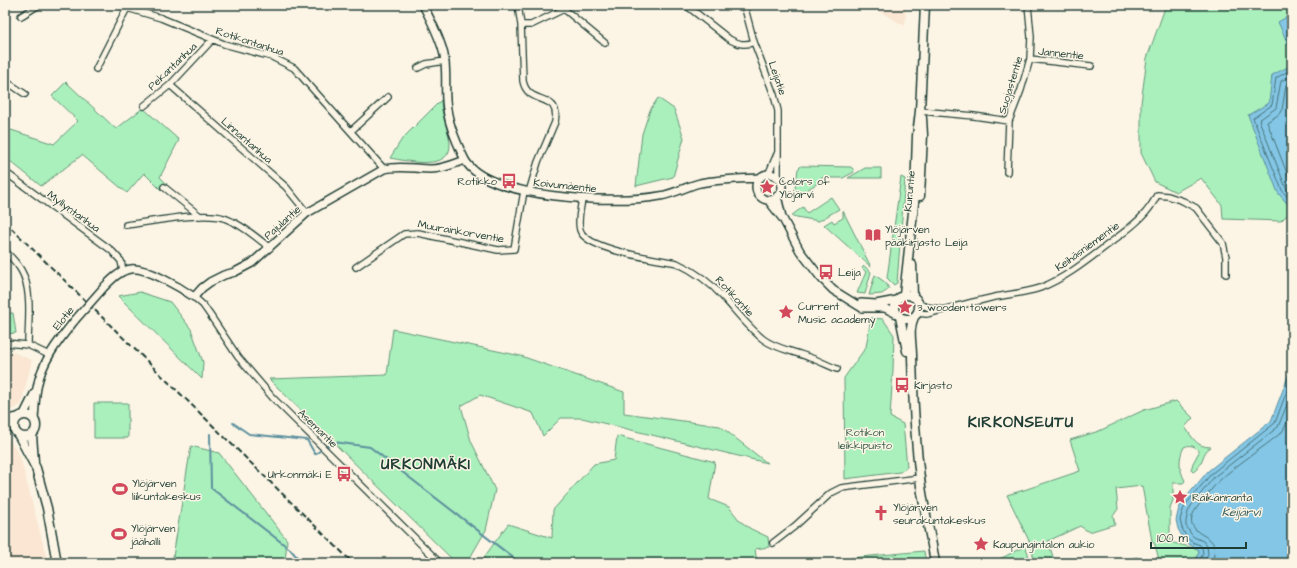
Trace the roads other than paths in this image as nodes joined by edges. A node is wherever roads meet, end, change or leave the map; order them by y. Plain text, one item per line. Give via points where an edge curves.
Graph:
1 (39, 5) edge
2 (117, 5) edge
3 (423, 5) edge
4 (518, 5) edge
5 (686, 5) edge
6 (745, 5) edge
7 (925, 5) edge
8 (1028, 5) edge
9 (566, 7) edge
10 (127, 8) junction
11 (21, 16) dead end
12 (521, 25) junction
13 (212, 40) junction
14 (754, 42) junction
15 (605, 43) dead end
16 (1030, 60) junction
17 (445, 61) junction
18 (1090, 66) dead end
19 (418, 68) dead end
20 (96, 69) dead end
21 (5, 80) edge
22 (170, 85) junction
23 (25, 94) dead end
24 (388, 97) dead end
25 (144, 106) dead end
26 (920, 111) junction
27 (1009, 120) junction
28 (350, 131) junction
29 (778, 152) junction
30 (464, 160) junction
31 (384, 169) junction
32 (5, 172) edge
33 (1007, 172) dead end
34 (768, 175) junction
35 (760, 178) junction
36 (737, 179) junction
37 (778, 179) junction
38 (164, 187) dead end
39 (756, 188) junction
40 (526, 192) junction
41 (777, 196) junction
42 (582, 199) junction
43 (768, 200) junction
44 (307, 213) junction
45 (200, 216) junction
46 (783, 219) junction
47 (126, 225) dead end
48 (270, 248) junction
49 (5, 251) edge
50 (356, 267) dead end
51 (123, 271) junction
52 (1226, 274) dead end
53 (904, 295) junction
54 (194, 297) junction
55 (913, 297) junction
56 (897, 300) junction
57 (849, 301) junction
58 (919, 304) junction
59 (945, 309) junction
60 (899, 315) junction
61 (915, 315) junction
62 (5, 343) edge
63 (28, 345) junction
64 (49, 355) junction
65 (836, 369) dead end
66 (912, 380) junction
67 (36, 390) junction
68 (20, 416) junction
69 (34, 419) junction
70 (5, 420) edge
71 (5, 428) edge
72 (16, 433) junction
73 (32, 435) junction
74 (34, 463) junction
75 (920, 478) junction
76 (773, 543) dead end
77 (1136, 561) dead end
78 (57, 563) edge
79 (440, 563) edge
80 (935, 563) edge
81 (1129, 563) edge

1 - 11 street
2 - 10 street, Rotikontanhua
3 - 17 street, Koivumäentie via 437,33
4 - 12 street
5 - 14 street via 729,39 737,43
6 - 14 street, Leijatie
7 - 26 main road, Kuruntie
8 - 16 street, Suojastentie
9 - 12 street via 531,25
9 - 15 street
10 - 13 street, Rotikontanhua via 166,20
10 - 20 street
12 - 40 street via 524,89 556,108 555,122
13 - 22 street, Pekantanhua
13 - 28 street, Rotikontanhua via 272,58 294,68
14 - 29 street, Leijatie via 778,112
16 - 18 street, Jannentie
16 - 27 street, Suojastentie
17 - 19 street
17 - 30 street, Koivumäentie via 449,120
21 - 23 street
22 - 25 street, Pekantanhua
22 - 44 street, Linnantanhua via 286,187
24 - 28 street
26 - 27 street
26 - 53 main road, Kuruntie via 915,194
26 - 55 main road, Kuruntie via 923,135 922,168 912,256
27 - 33 street, Suojastentie
28 - 31 street, Rotikontanhua
29 - 34 street, Leijatie
29 - 37 street, Leijatie
30 - 31 street, Pajulantie via 443,168 398,166
30 - 40 street, Koivumäentie via 478,174 489,180
31 - 44 street, Pajulantie
32 - 51 street, Myllyntanhua via 110,250 121,261
34 - 35 street
34 - 37 street
35 - 36 street, Koivumäentie
35 - 39 street
36 - 39 street, Koivumäentie
36 - 42 street, Koivumäentie via 717,180 660,196 615,200
37 - 41 street via 781,190
38 - 45 street
39 - 43 street via 761,197
40 - 42 street, Koivumäentie
40 - 50 street, Muurainkorventie via 514,249 498,250 412,233 404,234
41 - 43 street
41 - 46 street
42 - 65 street, Rotikontie via 580,230 588,240 608,249 686,267 715,288 765,341
43 - 46 street
44 - 48 street, Pajulantie
45 - 47 street
45 - 48 street via 228,220
46 - 57 street via 800,251 812,266 833,290
48 - 54 street, Pajulantie via 252,263 210,282
49 - 63 street via 16,262 26,282 29,312
51 - 54 street via 142,270
51 - 64 street, Elotie, bridge via 105,286 75,320
52 - 59 street, Keihäsniementie via 1223,243 1196,208 1183,201 1157,195 1152,206 1141,218 1082,265 1062,277 1040,288
53 - 55 main road
53 - 56 main road
54 - 79 street, Asemantie via 210,314 238,357 273,398
55 - 58 main road
56 - 57 street via 876,304
56 - 60 main road via 895,307
57 - 60 street via 862,308 885,308
58 - 59 street, Keihäsniementie
58 - 61 main road
59 - 61 street, Keihäsniementie
60 - 61 main road via 907,319
60 - 66 main road
61 - 66 main road via 910,332
62 - 63 street
63 - 64 street
64 - 67 street, Elotie
66 - 75 main road
67 - 68 street, Elotie
67 - 69 street, Elotie
68 - 69 main road via 30,416
68 - 70 main road
68 - 72 main road via 14,422
69 - 73 main road via 36,426
71 - 72 main road
72 - 73 main road via 26,437
72 - 74 main road
73 - 74 main road
74 - 78 main road via 47,508
75 - 76 street via 842,488 831,493
75 - 80 main road
77 - 81 street

